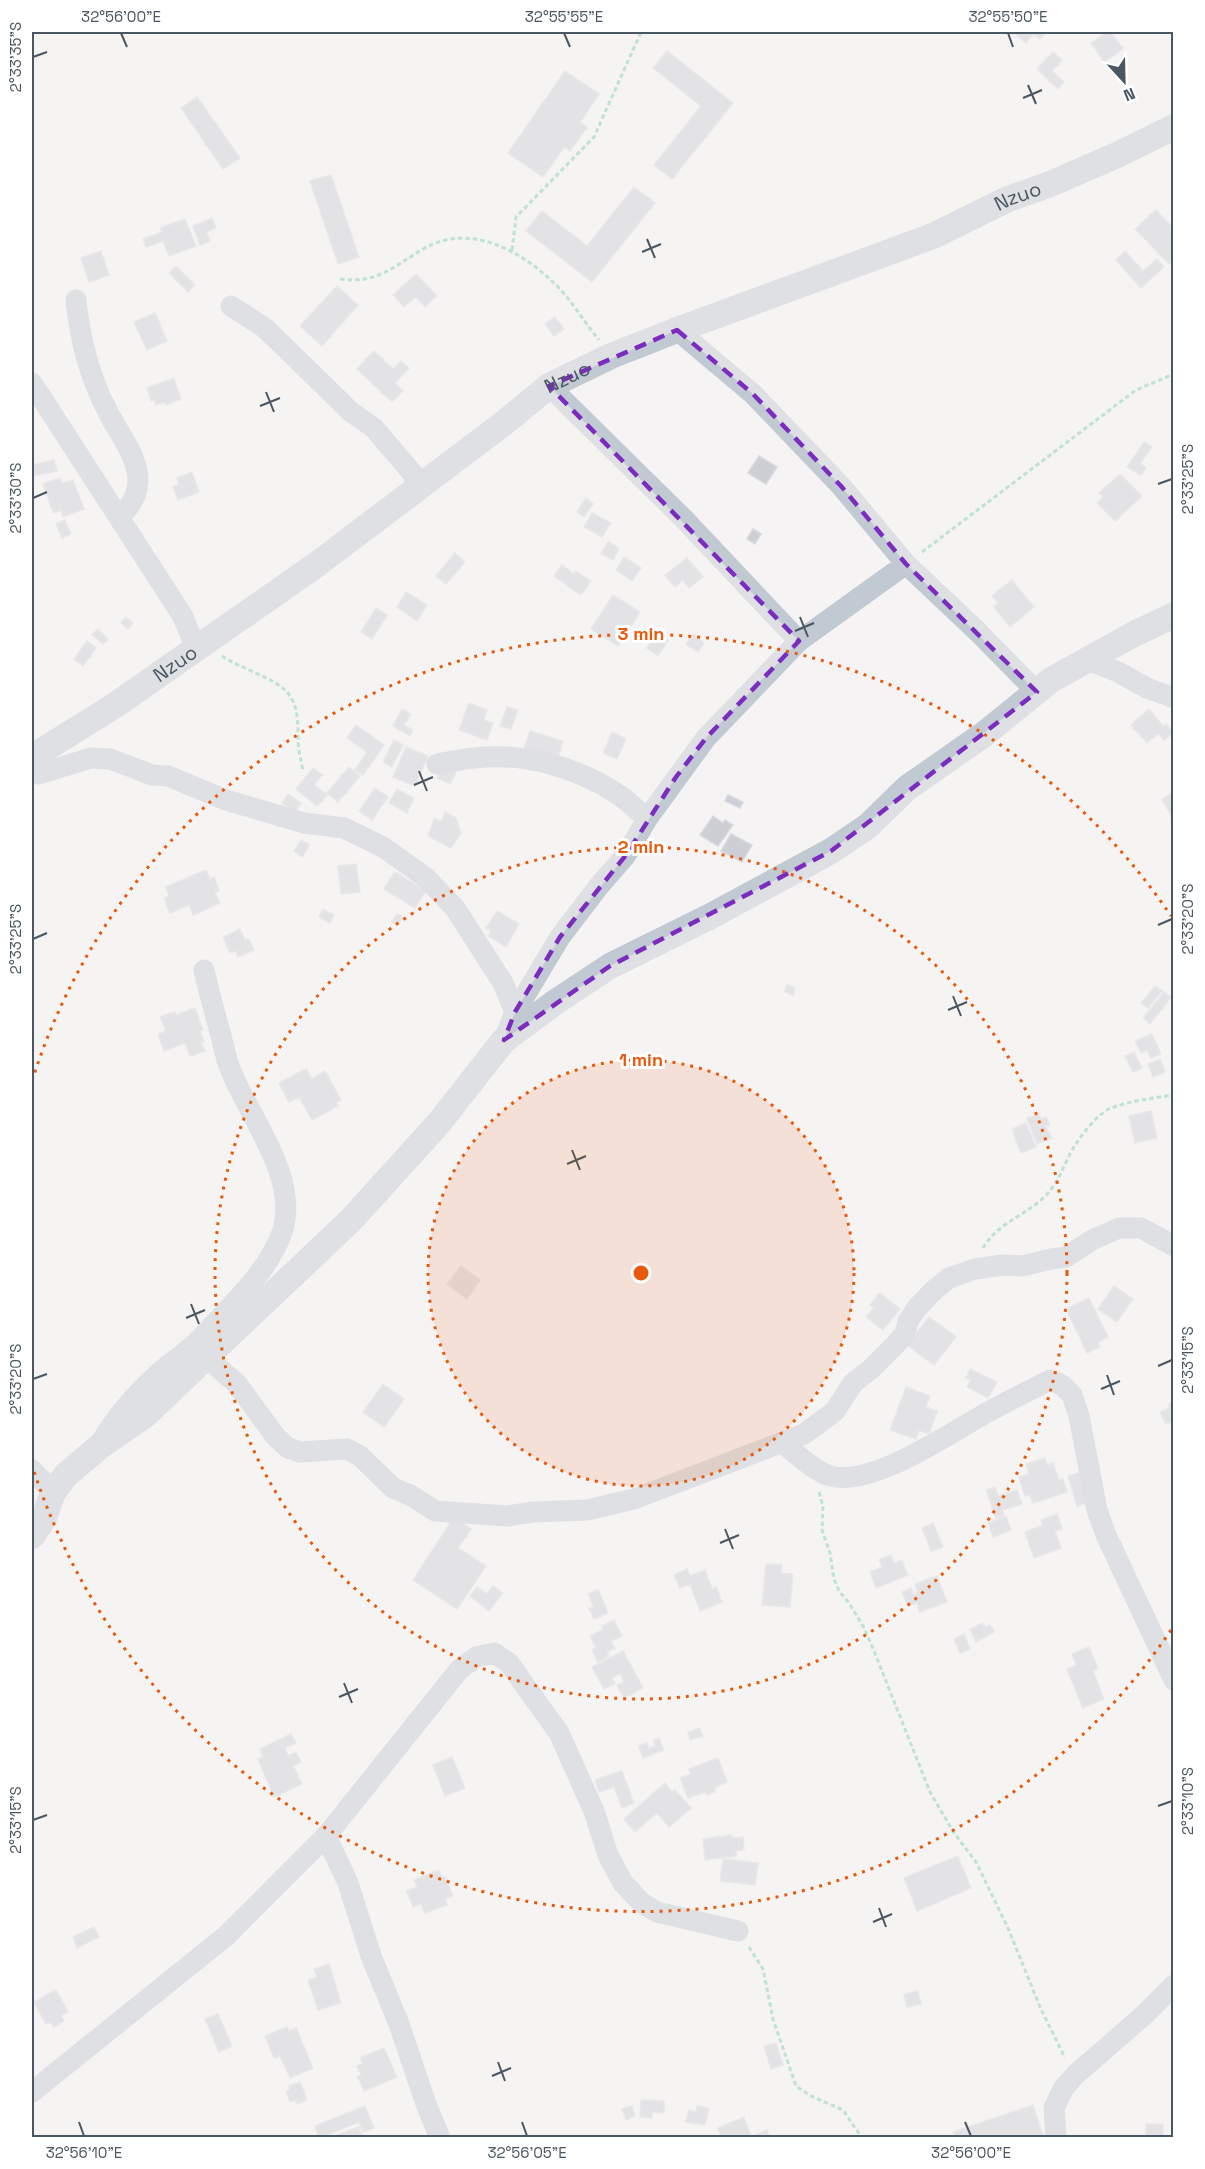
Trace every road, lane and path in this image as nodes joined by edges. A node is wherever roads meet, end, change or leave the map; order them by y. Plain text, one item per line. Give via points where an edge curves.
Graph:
1 (641, 32) edge
2 (1173, 127) edge
3 (512, 250) junction
4 (340, 279) dead end
5 (76, 300) dead end
6 (231, 306) dead end
7 (677, 330) junction
8 (611, 356) junction
9 (1173, 374) edge
10 (32, 383) edge
11 (549, 386) junction
12 (418, 488) junction
13 (119, 516) junction
14 (906, 564) junction
15 (1173, 615) edge
16 (799, 641) junction
17 (200, 646) junction
18 (1087, 660) junction
19 (1036, 692) junction
20 (1173, 698) edge
21 (32, 757) edge
22 (437, 764) dead end
23 (32, 771) edge
24 (303, 771) dead end
25 (647, 819) junction
26 (204, 970) dead end
27 (514, 1012) junction
28 (504, 1040) junction
29 (1173, 1095) edge
30 (1173, 1246) edge
31 (975, 1269) junction
32 (207, 1357) junction
33 (782, 1443) junction
34 (99, 1447) junction
35 (32, 1470) edge
36 (817, 1470) junction
37 (53, 1492) junction
38 (32, 1536) edge
39 (1169, 1656) edge
40 (1173, 1680) edge
41 (326, 1836) junction
42 (738, 1931) joint
43 (1173, 1985) edge
44 (1075, 2074) junction
45 (32, 2092) edge
46 (440, 2138) edge
47 (862, 2138) edge
48 (1056, 2138) edge

1 - 3 path via 594,137 516,217
2 - 7 street, Nzuo via 933,236
3 - 4 path via 484,240 459,237 430,245 381,275 366,280
3 - 8 path via 555,283
5 - 13 street via 79,333 89,364 106,408 137,468 133,502
6 - 12 street via 265,328 351,412 374,428 413,474
7 - 8 street, Nzuo
7 - 14 street via 753,394 841,486
8 - 11 street, Nzuo
9 - 14 path via 1136,390
10 - 13 street
11 - 12 street, Nzuo
11 - 16 street via 683,518
12 - 17 street, Nzuo
13 - 17 street
14 - 16 street
14 - 19 street
15 - 18 street
16 - 25 street via 705,738
17 - 21 street, Nzuo
17 - 24 path via 285,690 296,711
18 - 19 street
18 - 20 street
19 - 28 street via 907,788 868,826 831,852 610,966
22 - 25 street via 503,757 550,764 610,790
23 - 27 street via 39,774 91,758 110,759 304,823 344,828 383,847 425,878 455,908 503,983
25 - 27 street via 626,855 560,937
26 - 34 street via 230,1070 266,1141 283,1186 286,1203 282,1233 269,1262 196,1344 125,1407
27 - 28 street
28 - 32 street via 438,1124 351,1220
29 - 31 path via 1108,1109 1090,1125 1052,1188 1032,1207 999,1227 986,1242
30 - 31 street via 1141,1228 1119,1228 1066,1257 1022,1266
31 - 33 street via 949,1278 933,1291 916,1309 905,1334 854,1383 835,1411 804,1434
32 - 33 street via 237,1384 288,1448 300,1452 347,1449 360,1456 393,1488 435,1511 507,1516 587,1510 634,1499
32 - 34 street via 145,1415
33 - 36 street
34 - 37 street via 66,1475
35 - 37 street
36 - 39 street via 836,1477 867,1474 932,1446 1050,1380 1062,1385 1072,1395 1106,1536
36 - 44 path via 822,1530 839,1591 874,1651 930,1792 976,1862 1058,2048
37 - 38 street via 44,1518
39 - 40 street
41 - 42 street via 459,1670 476,1657 494,1653 509,1663 559,1733 623,1883 657,1912
41 - 45 street via 226,1936
41 - 46 street via 348,1883 371,1956
42 - 47 path via 763,1969 773,2019 796,2086 843,2110
43 - 44 street
44 - 48 street via 1054,2108

